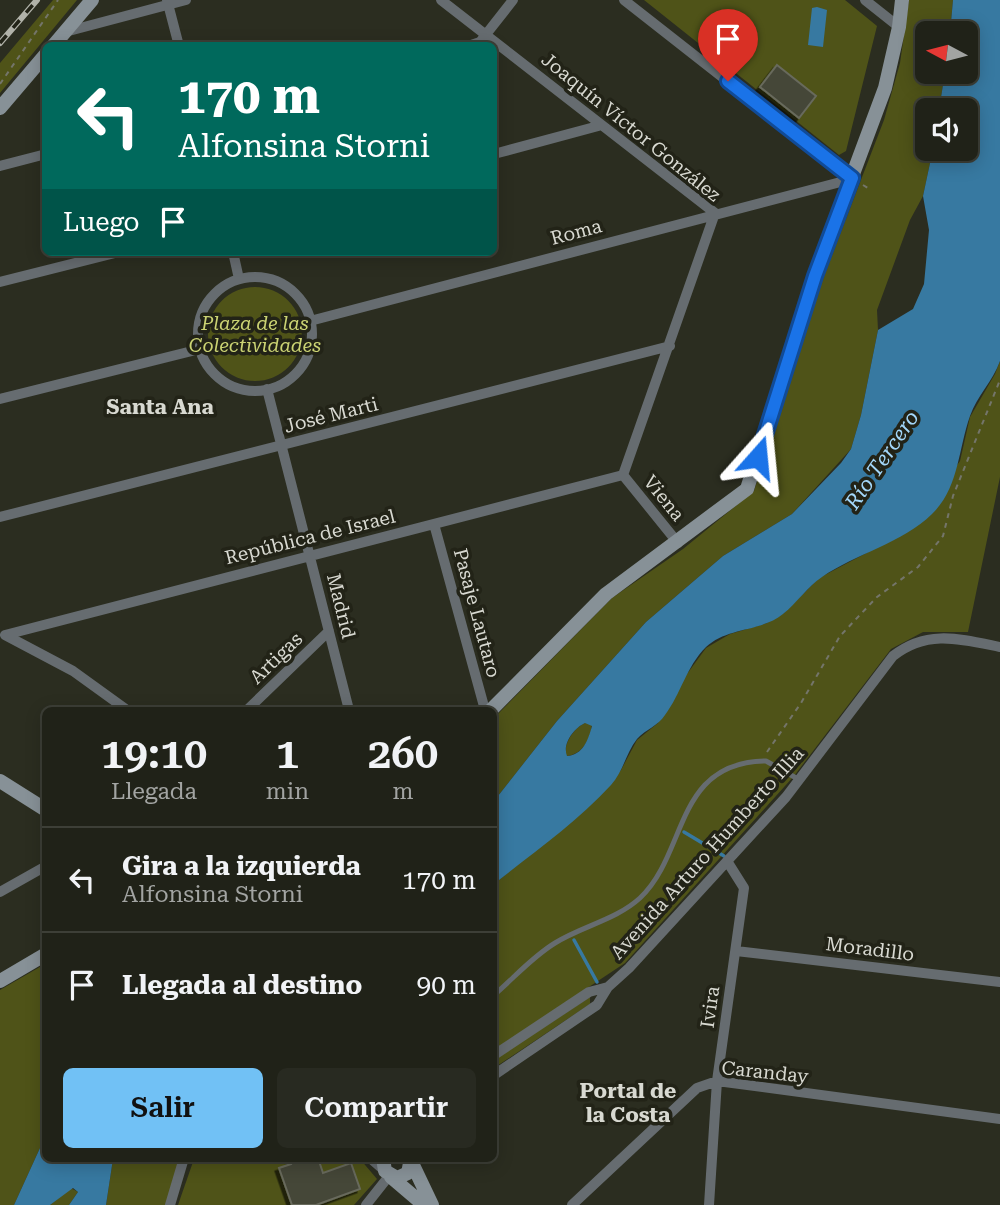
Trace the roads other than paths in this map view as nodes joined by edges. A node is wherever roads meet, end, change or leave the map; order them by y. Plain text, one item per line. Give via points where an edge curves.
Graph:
1 (92, 0) edge
2 (186, 0) edge
3 (441, 0) edge
4 (513, 0) edge
5 (624, 0) edge
6 (865, 0) edge
7 (901, 0) edge
8 (167, 2) edge
9 (899, 27) junction
10 (65, 32) junction
11 (486, 35) junction
12 (56, 42) edge
13 (178, 42) edge
14 (480, 42) edge
15 (495, 42) edge
16 (497, 44) edge
17 (42, 59) edge
18 (0, 108) edge
19 (602, 125) junction
20 (497, 153) edge
21 (42, 155) edge
22 (0, 166) edge
23 (852, 178) junction
24 (715, 213) junction
25 (103, 256) edge
26 (234, 256) edge
27 (239, 279) junction
28 (0, 282) edge
29 (310, 321) junction
30 (670, 346) junction
31 (200, 349) junction
32 (267, 389) junction
33 (0, 399) edge
34 (282, 446) junction
35 (624, 475) junction
36 (0, 517) edge
37 (434, 524) junction
38 (678, 543) junction
39 (309, 554) junction
40 (329, 631) junction
41 (3, 634) edge
42 (1000, 647) edge
43 (123, 707) edge
44 (250, 707) edge
45 (347, 707) edge
46 (484, 707) edge
47 (494, 707) edge
48 (800, 780) junction
49 (0, 781) edge
50 (42, 807) edge
51 (727, 861) junction
52 (42, 868) edge
53 (0, 891) edge
54 (736, 951) junction
55 (42, 956) edge
56 (0, 981) edge
57 (1000, 982) edge
58 (608, 987) junction
59 (497, 992) edge
60 (497, 1053) edge
61 (497, 1073) edge
62 (717, 1082) junction
63 (1000, 1119) edge
64 (183, 1162) edge
65 (411, 1162) edge
66 (411, 1162) edge
67 (383, 1166) edge
68 (170, 1205) edge
69 (366, 1205) edge
70 (424, 1205) edge
71 (432, 1205) edge
72 (572, 1205) edge
73 (709, 1205) edge

1 - 10 street
2 - 8 street
3 - 11 street, Joaquín Víctor González
4 - 11 street
5 - 23 street
6 - 9 street
7 - 9 street
8 - 10 street
8 - 13 street
9 - 23 street via 885,88
10 - 12 street
11 - 14 street
11 - 15 street, Joaquín Víctor González
16 - 19 street, Joaquín Víctor González
17 - 18 street
19 - 20 street
19 - 24 street, Joaquín Víctor González
21 - 22 street
23 - 24 street, Roma
23 - 38 street via 815,276 750,483
24 - 29 street, Roma
24 - 30 street, Joaquín Víctor González
25 - 28 street
26 - 27 street
27 - 29 street via 268,278 282,284 302,303
27 - 31 street via 220,289 205,306 198,334
29 - 32 street via 311,343 300,368 280,385
30 - 34 street, José Marti
30 - 35 street, Joaquín Víctor González
31 - 32 street via 212,370 231,385
31 - 33 street
32 - 34 street, Madrid
34 - 36 street, José Marti
34 - 39 street, Madrid
35 - 37 street, República de Israel
35 - 38 street, Viena
37 - 39 street, República de Israel
37 - 46 street, Pasaje Lautaro
38 - 47 street via 606,594
39 - 40 street, Madrid
39 - 41 street, República de Israel
40 - 44 street, Artigas
40 - 45 street, Madrid
41 - 43 street via 73,671
42 - 48 street, Avenida Arturo Humberto Illia via 952,637 921,640 893,656
48 - 51 street, Avenida Arturo Humberto Illia
48 - 59 lane via 771,761 720,773 701,790 679,823 658,875 640,898 554,943
49 - 50 street
51 - 54 street, Ivira via 744,888
51 - 58 street, Avenida Arturo Humberto Illia
52 - 53 street
54 - 57 street, Moradillo
54 - 62 street, Ivira
55 - 56 street
58 - 60 street, Avenida Arturo Humberto Illia via 589,992
58 - 61 street, Avenida Arturo Humberto Illia via 597,1005
62 - 63 street, Caranday
62 - 72 street, Caranday via 697,1088
62 - 73 street, Ivira
64 - 68 street
65 - 67 street via 405,1175
66 - 71 street
67 - 69 street
67 - 70 street

